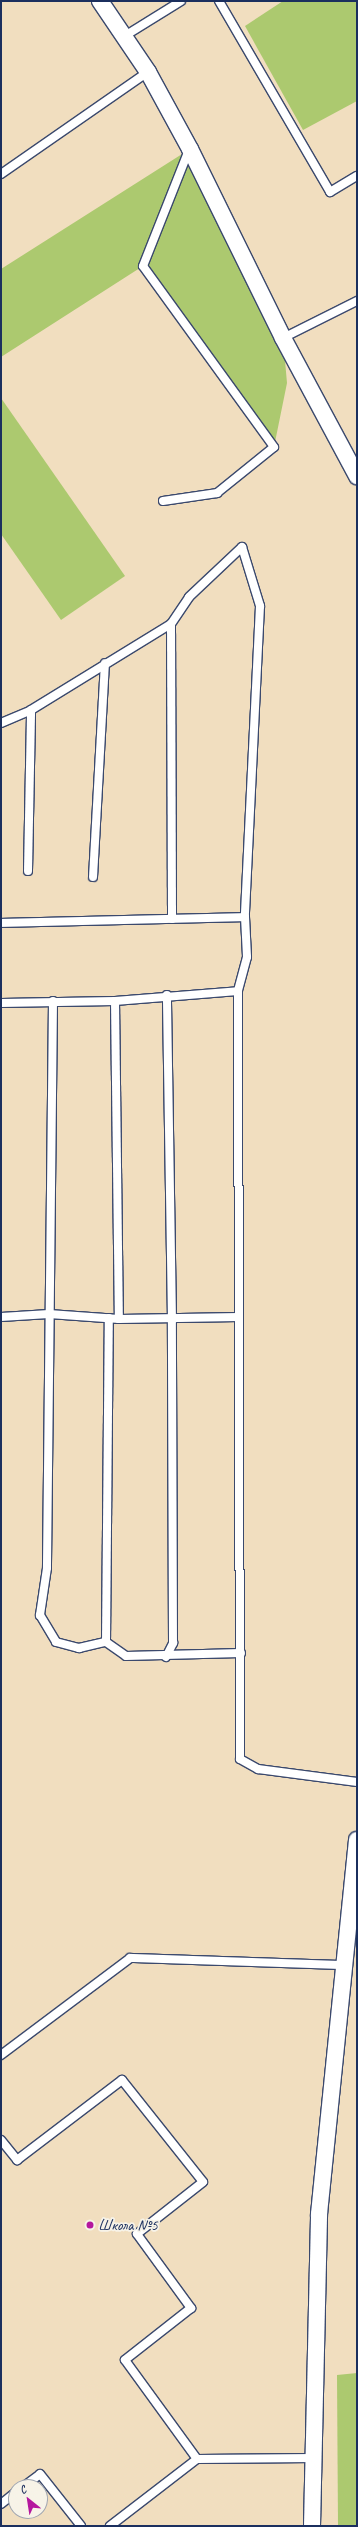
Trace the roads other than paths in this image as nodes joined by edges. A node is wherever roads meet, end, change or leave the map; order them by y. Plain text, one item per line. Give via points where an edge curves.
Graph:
1 (100, 1) edge
2 (180, 1) edge
3 (219, 1) edge
4 (123, 36) junction
5 (148, 72) junction
6 (190, 149) junction
7 (1, 174) edge
8 (357, 176) edge
9 (357, 301) edge
10 (283, 338) junction
11 (357, 476) edge
12 (163, 501) dead end
13 (171, 624) junction
14 (105, 663) junction
15 (31, 710) junction
16 (1, 723) edge
17 (28, 871) dead end
18 (93, 877) dead end
19 (245, 916) junction
20 (172, 919) junction
21 (1, 923) edge
22 (238, 990) junction
23 (167, 995) junction
24 (53, 1001) junction
25 (115, 1001) junction
26 (1, 1003) edge
27 (50, 1314) junction
28 (1, 1317) edge
29 (239, 1317) junction
30 (109, 1318) junction
31 (119, 1319) junction
32 (172, 1320) junction
33 (106, 1642) junction
34 (241, 1654) junction
35 (166, 1657) junction
36 (357, 1782) edge
37 (357, 1840) edge
38 (344, 1965) junction
39 (1, 2055) edge
40 (1, 2140) edge
41 (198, 2458) junction
42 (314, 2458) junction
43 (33, 2479) edge
44 (44, 2479) edge
45 (48, 2484) edge
46 (81, 2526) edge
47 (110, 2526) edge
48 (312, 2526) edge

1 - 4 street
2 - 4 lane
3 - 8 lane via 330,192
4 - 5 street
5 - 6 street
5 - 7 lane
6 - 10 street
6 - 12 lane via 143,266 274,447 217,493
9 - 10 lane
10 - 11 street
13 - 14 lane
13 - 19 lane via 189,597 242,546 260,606
13 - 20 lane
14 - 15 lane
14 - 18 lane
15 - 16 lane
15 - 17 lane
19 - 20 lane
19 - 22 lane via 247,957
20 - 21 lane
22 - 23 lane
22 - 29 lane
23 - 25 lane
23 - 32 lane
24 - 25 lane
24 - 26 lane
24 - 27 lane
25 - 31 lane
27 - 28 lane
27 - 30 lane
27 - 33 lane via 47,1568 40,1615 56,1642 79,1648
29 - 32 lane
29 - 34 lane
30 - 31 lane
30 - 33 lane
31 - 32 lane
32 - 35 lane via 173,1642
33 - 35 lane via 126,1656
34 - 35 lane
34 - 36 lane via 240,1759 258,1769
37 - 38 street
38 - 39 lane via 130,1958
38 - 42 street via 319,2214
40 - 41 lane via 17,2160 122,2080 203,2182 136,2234 190,2308 125,2360
41 - 42 lane
41 - 47 lane
42 - 48 street
43 - 44 lane via 40,2474
45 - 46 lane

